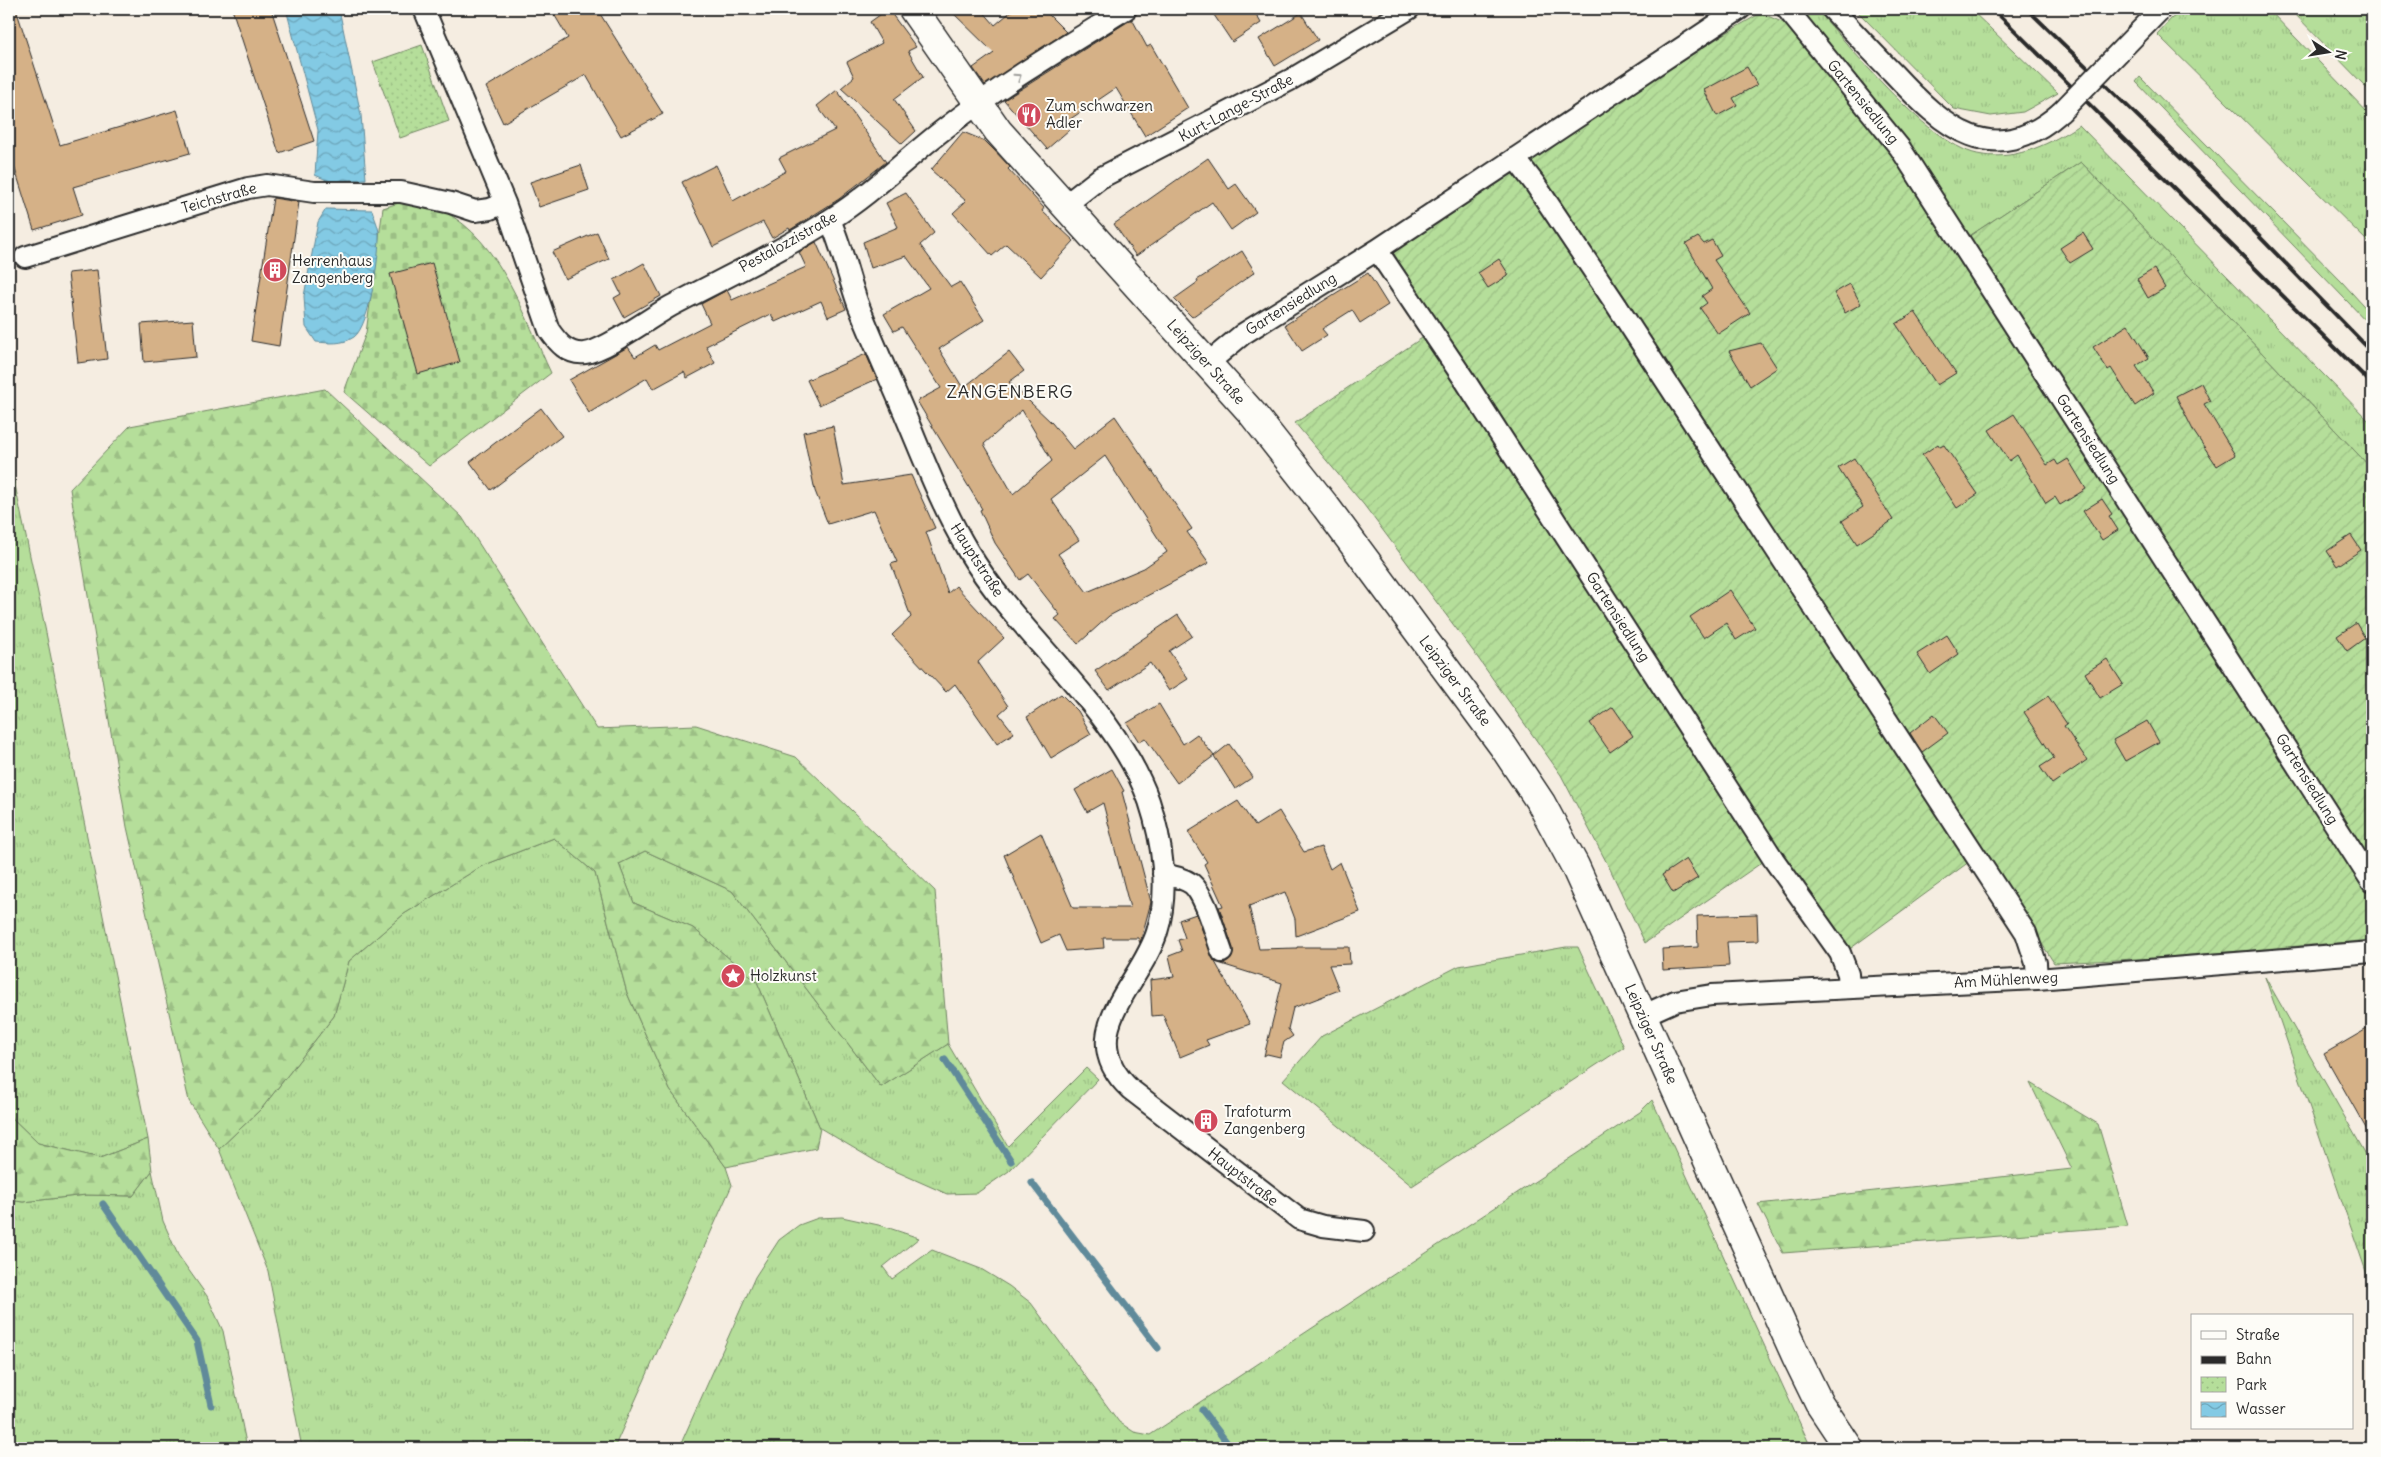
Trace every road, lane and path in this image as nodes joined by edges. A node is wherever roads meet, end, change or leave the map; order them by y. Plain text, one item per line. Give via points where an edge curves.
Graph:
1 (424, 9) edge
2 (913, 9) edge
3 (1126, 9) edge
4 (1409, 9) edge
5 (1740, 9) edge
6 (1787, 9) edge
7 (1832, 9) edge
8 (2161, 9) edge
9 (978, 105) junction
10 (1515, 158) junction
11 (505, 203) junction
12 (1064, 206) junction
13 (830, 220) junction
14 (1377, 250) junction
15 (25, 257) dead end
16 (1208, 363) junction
17 (1163, 874) junction
18 (2372, 882) edge
19 (1222, 952) dead end
20 (2372, 952) edge
21 (2037, 979) junction
22 (1849, 988) junction
23 (1642, 1016) junction
24 (1364, 1231) dead end
25 (1849, 1448) edge

1 - 11 street
2 - 9 street, Leipziger Straße
9 -> 3 street
4 - 12 street, Kurt-Lange-Straße via 1290,80 1100,178
5 - 10 street, Gartensiedlung
6 - 18 street, Gartensiedlung via 1900,148
7 - 8 street, bridge via 1913,95 1944,122 1970,136 1995,140 2026,136 2040,129 2061,112
9 - 12 street, Leipziger Straße
9 - 13 street, Pestalozzistraße via 942,130 889,178
10 - 14 street, Gartensiedlung
10 - 21 street via 1615,302 2026,933 2036,963
11 - 13 street, Pestalozzistraße via 549,330 563,347 582,353 603,347
11 - 15 street, Teichstraße via 475,211 402,192 314,192 275,186 248,188
12 - 16 street, Leipziger Straße
13 - 17 street, Hauptstraße via 859,305 956,529 997,594 1094,710 1131,763 1149,801
14 - 16 street, Gartensiedlung via 1243,334
14 - 22 street, Gartensiedlung via 1466,382 1774,860 1840,953 1848,974
16 - 23 street, Leipziger Straße via 1326,507 1524,776 1567,850
17 - 19 street via 1193,885 1201,896
17 - 24 street, Hauptstraße via 1157,932 1110,1021 1108,1042 1115,1073 1130,1089 1299,1219 1323,1226
20 - 21 street, Am Mühlenweg
21 - 22 street, Am Mühlenweg
22 - 23 street, Am Mühlenweg via 1687,998
23 - 25 street, Leipziger Straße via 1796,1356

